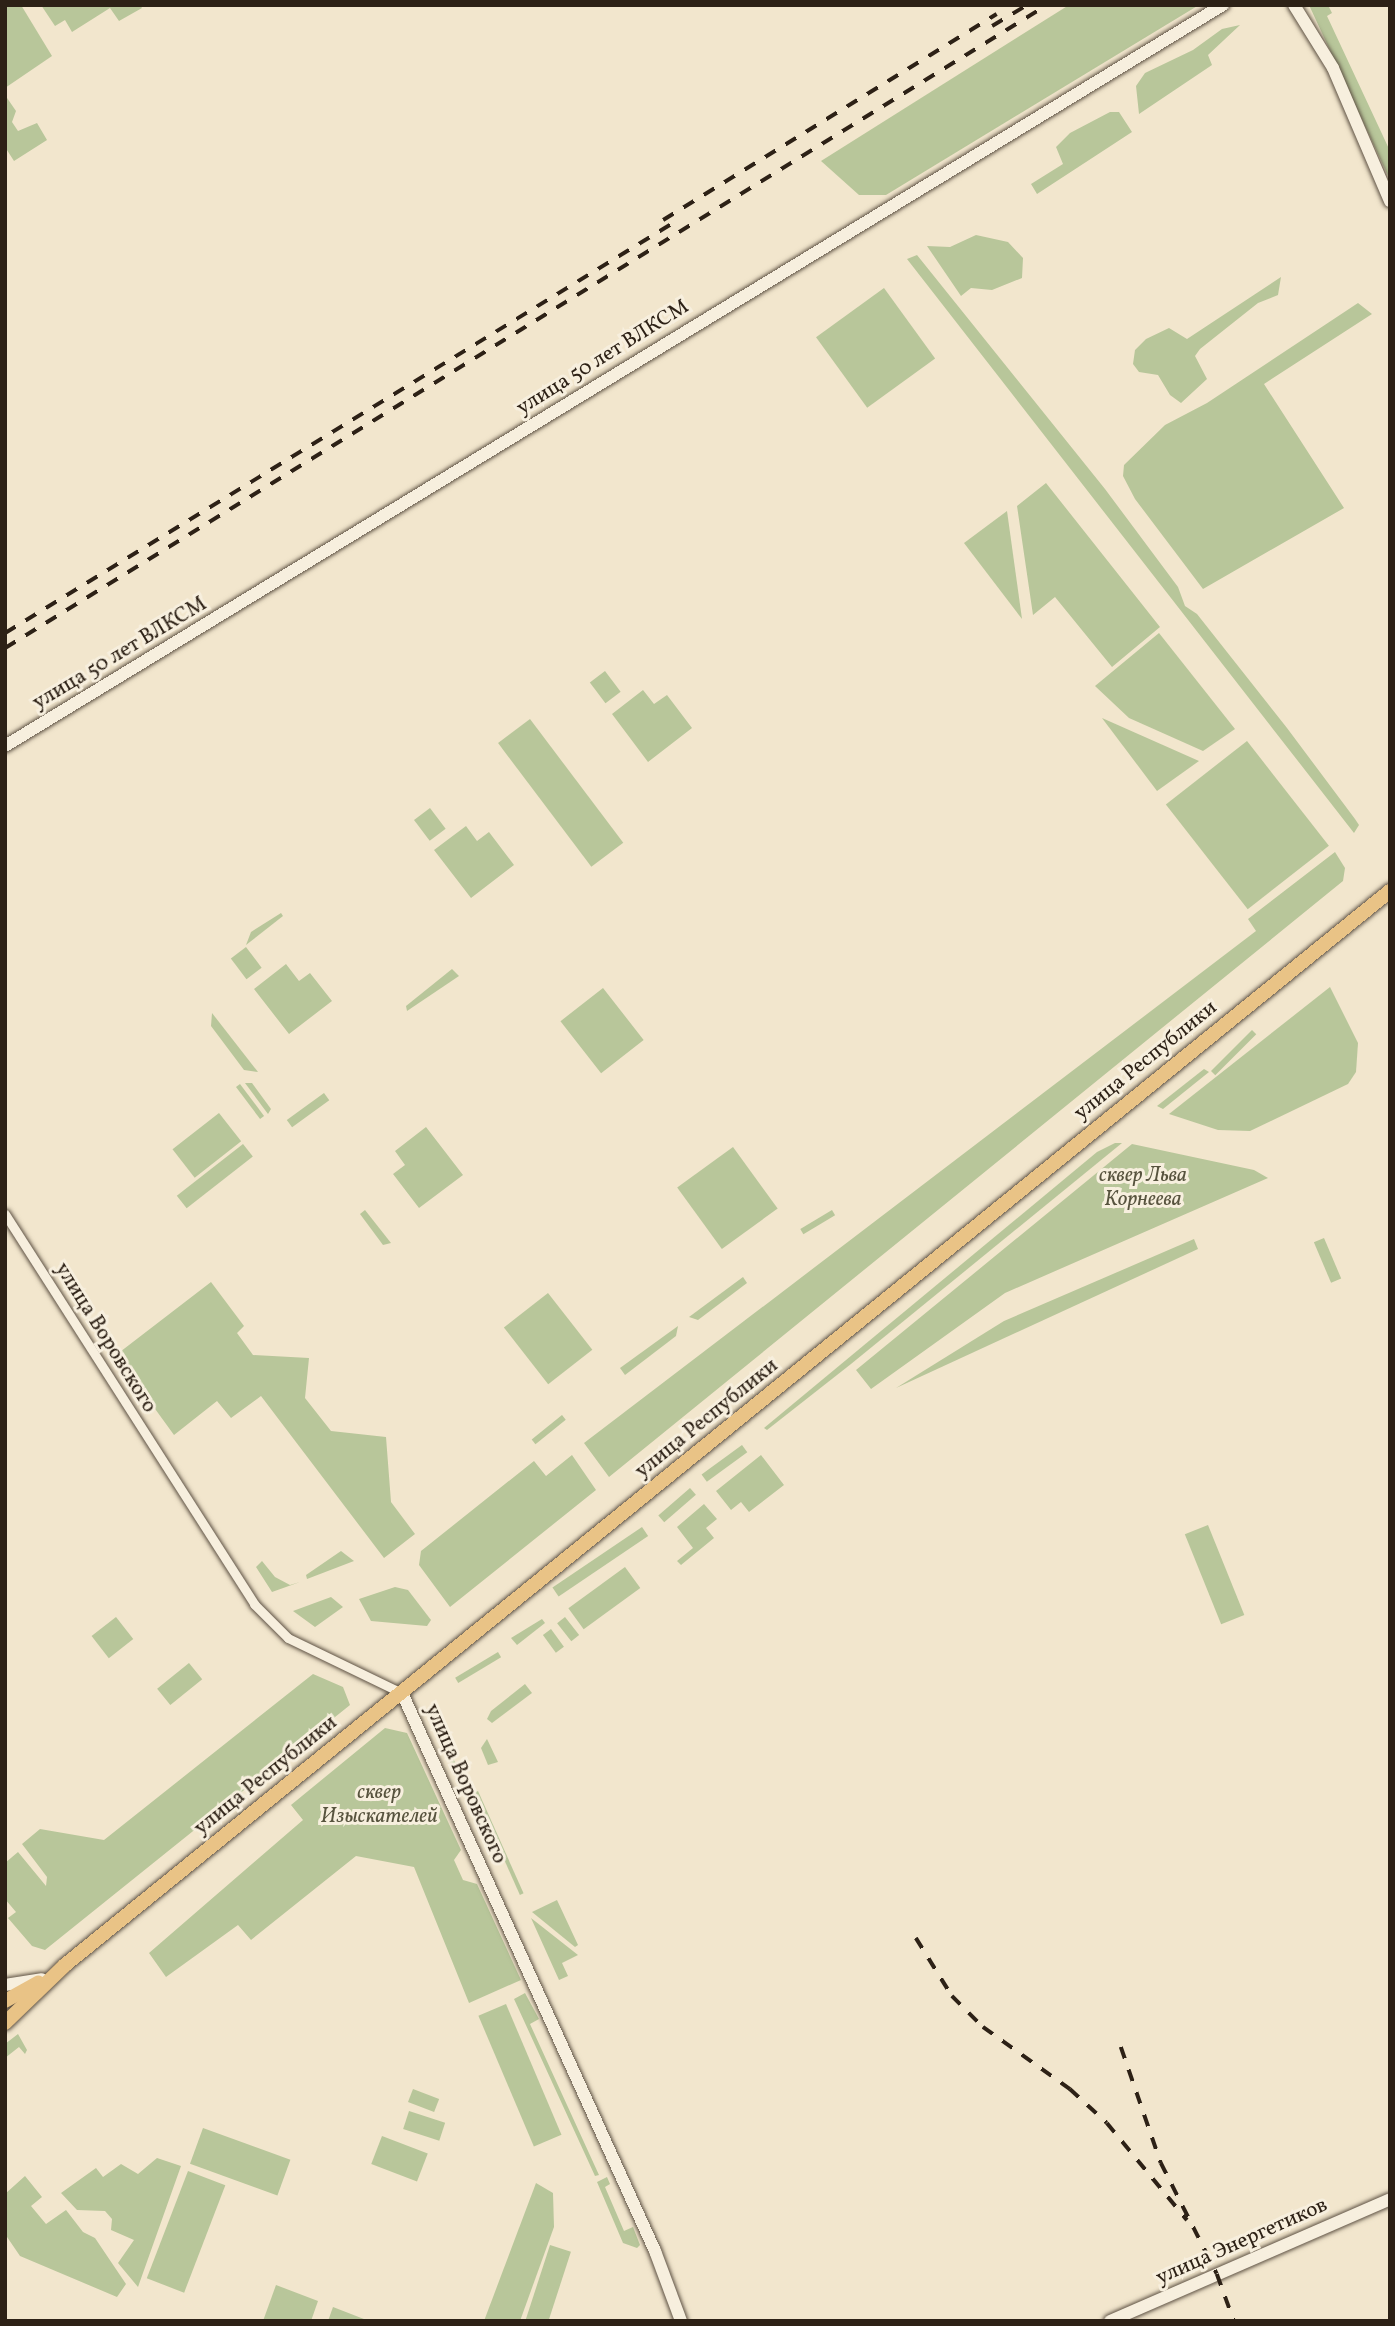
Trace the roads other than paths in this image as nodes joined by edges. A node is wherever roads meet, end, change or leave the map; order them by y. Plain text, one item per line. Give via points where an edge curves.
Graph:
1 (1223, 5) edge
2 (1294, 5) edge
3 (1390, 201) edge
4 (5, 746) edge
5 (1390, 891) edge
6 (5, 1214) edge
7 (402, 1693) junction
8 (49, 1978) junction
9 (5, 1984) edge
10 (5, 2001) edge
11 (5, 2023) edge
12 (1390, 2199) edge
13 (681, 2321) edge
14 (1110, 2321) edge

1 - 4 street, улица 50 лет ВЛКСМ
2 - 3 street via 1333,68
5 - 7 main road, улица Республики
6 - 7 street, улица Воровского via 254,1604 288,1638
7 - 8 main road, улица Республики
7 - 13 street, улица Воровского via 655,2251
8 - 9 street
8 - 10 main road, улица Республики
8 - 11 main road, улица Республики
12 - 14 street, улица Энергетиков

